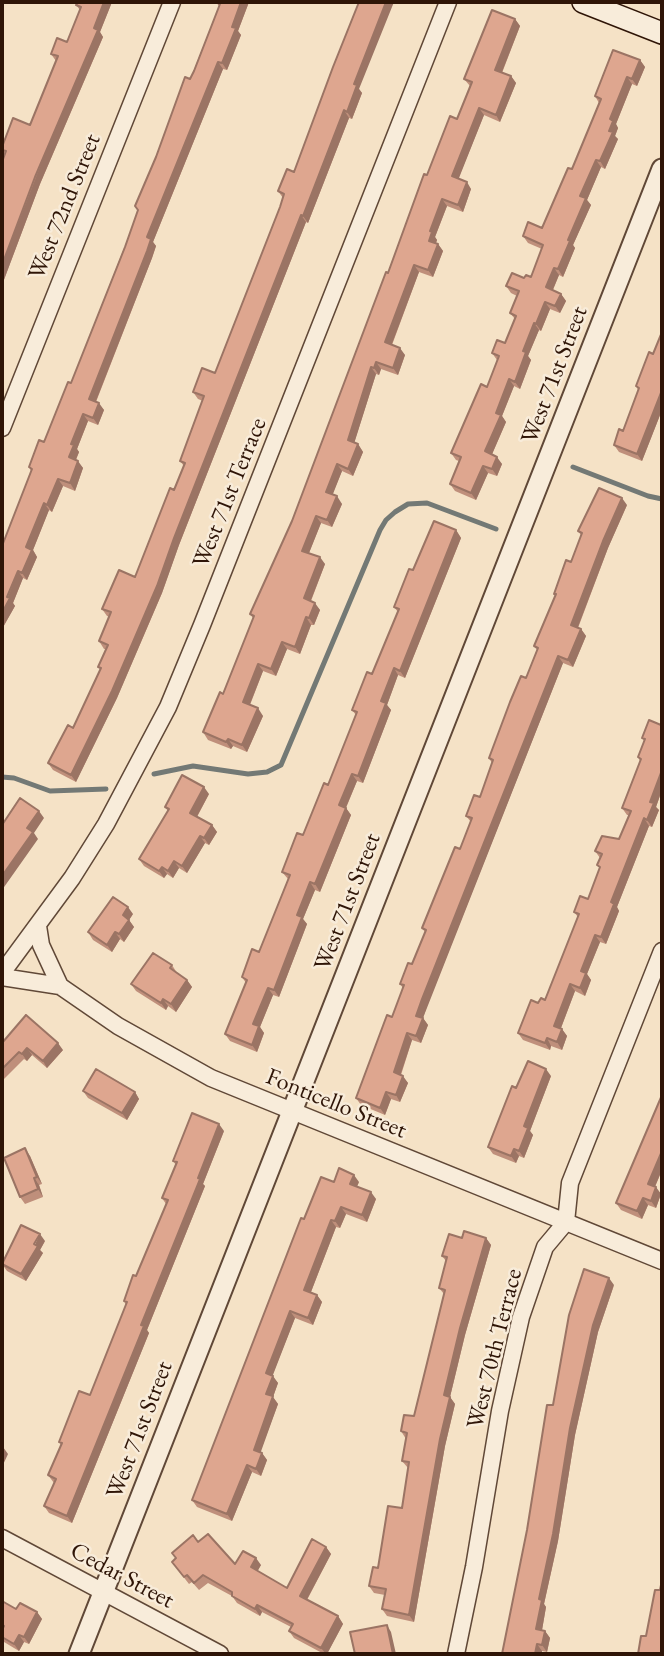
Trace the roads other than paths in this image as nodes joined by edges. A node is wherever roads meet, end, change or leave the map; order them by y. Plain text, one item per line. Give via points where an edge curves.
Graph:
1 (172, 2) edge
2 (448, 2) edge
3 (583, 2) edge
4 (662, 33) edge
5 (662, 169) edge
6 (2, 428) edge
7 (38, 926) junction
8 (662, 951) edge
9 (2, 975) edge
10 (60, 986) junction
11 (292, 1111) junction
12 (566, 1222) junction
13 (662, 1261) edge
14 (2, 1538) edge
15 (103, 1591) junction
16 (79, 1654) edge
17 (220, 1654) edge
18 (456, 1654) edge

1 - 6 street, West 72nd Street
2 - 7 street, West 71st Terrace via 168,707 106,824
3 - 4 main road
5 - 11 street, West 71st Street
7 - 9 street, West 71st Terrace
7 - 10 street via 41,945
8 - 12 street via 570,1183
9 - 10 street, Fonticello Street
10 - 11 street, Fonticello Street via 159,1050
11 - 12 street, Fonticello Street
11 - 15 street, West 71st Street
12 - 13 street, Fonticello Street
12 - 18 street, West 70th Terrace via 545,1247 521,1317
14 - 15 street, Cedar Street
15 - 16 street, West 71st Street
15 - 17 street, Cedar Street

